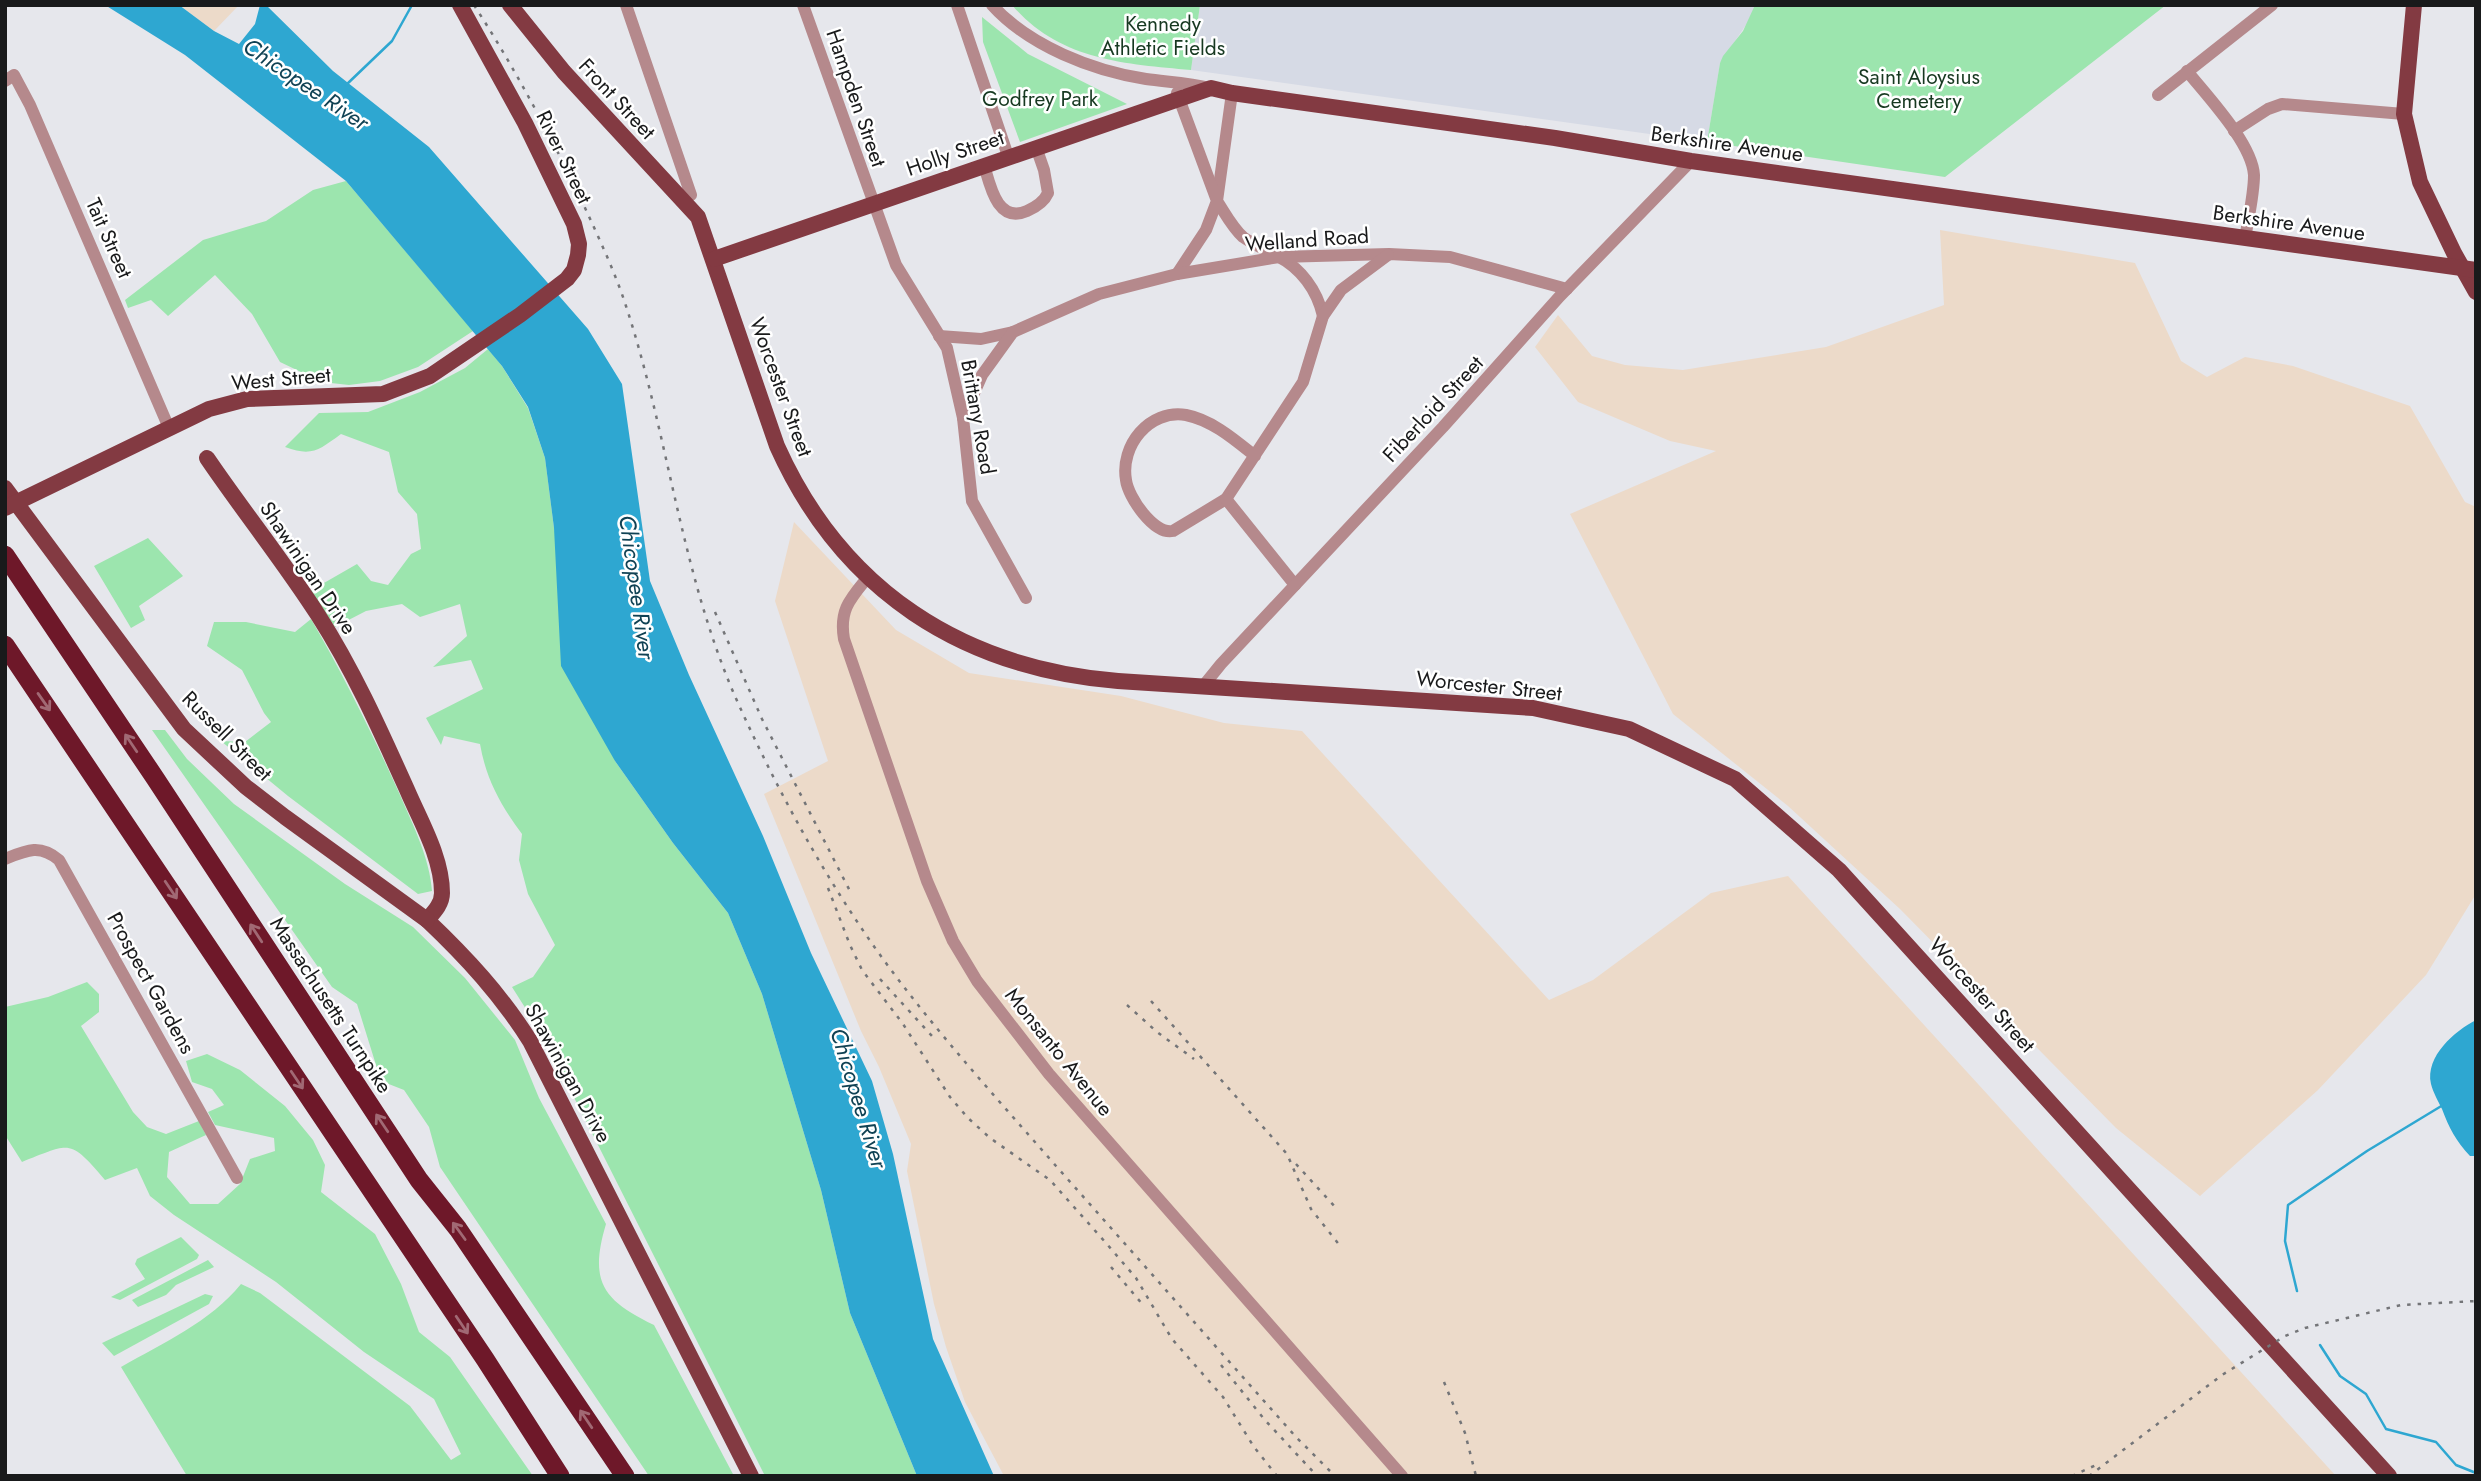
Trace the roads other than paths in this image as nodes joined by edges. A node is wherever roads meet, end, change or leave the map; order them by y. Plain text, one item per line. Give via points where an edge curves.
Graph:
1 (460, 5) edge
2 (510, 5) edge
3 (626, 5) edge
4 (803, 5) edge
5 (957, 5) edge
6 (992, 5) edge
7 (2272, 5) edge
8 (2414, 5) edge
9 (2187, 71) junction
10 (5, 81) edge
11 (1173, 82) junction
12 (1211, 88) junction
13 (1232, 93) junction
14 (2158, 95) dead end
15 (1179, 99) junction
16 (2404, 114) junction
17 (2234, 131) junction
18 (1036, 147) junction
19 (1008, 156) junction
20 (1691, 161) junction
21 (984, 165) junction
22 (691, 195) dead end
23 (1217, 201) junction
24 (873, 204) junction
25 (698, 217) joint
26 (2245, 239) junction
27 (1389, 254) junction
28 (1279, 257) junction
29 (714, 259) junction
30 (2468, 268) edge
31 (1177, 274) junction
32 (1567, 289) junction
33 (2476, 292) edge
34 (520, 315) joint
35 (1323, 316) junction
36 (1013, 332) junction
37 (939, 336) junction
38 (963, 418) junction
39 (169, 429) junction
40 (1255, 456) junction
41 (207, 458) dead end
42 (5, 488) edge
43 (1226, 499) junction
44 (11, 505) edge
45 (5, 555) edge
46 (867, 577) junction
47 (1295, 585) junction
48 (1026, 598) dead end
49 (5, 645) edge
50 (1204, 685) junction
51 (5, 859) edge
52 (427, 920) junction
53 (237, 1178) dead end
54 (560, 1476) edge
55 (625, 1476) edge
56 (751, 1476) edge
57 (1402, 1476) edge
58 (2389, 1476) edge

1 - 34 main road, River Street via 525,123 574,224 579,244 571,274
2 - 25 main road, Front Street via 564,72
3 - 22 street
4 - 24 street, Hampden Street
5 - 19 street
6 - 11 street, Berkshire Avenue via 1068,58 1106,71
7 - 9 street
8 - 16 main road
9 - 14 street
9 - 17 street
10 - 39 street, Tait Street via 14,75 30,105
11 - 12 street, Berkshire Avenue
11 - 15 street
12 - 13 main road, Berkshire Avenue
12 - 15 main road, Holly Street
13 - 20 main road, Berkshire Avenue
13 - 23 street
15 - 18 main road, Holly Street
15 - 23 street
16 - 17 street via 2282,104
16 - 30 main road via 2420,182
17 - 26 street via 2254,177
18 - 19 main road, Holly Street
18 - 21 street via 1048,193 1020,214 1000,207
19 - 21 main road, Holly Street
20 - 26 main road, Berkshire Avenue
20 - 32 street, Fiberloid Street
21 - 24 main road, Holly Street
23 - 28 street via 1234,228
23 - 31 street via 1206,230
24 - 29 main road, Holly Street
24 - 37 street, Brittany Road via 896,265
25 - 29 main road, Worcester Street
26 - 30 main road, Berkshire Avenue
27 - 28 street, Welland Road
27 - 32 street, Welland Road via 1450,257
27 - 35 street via 1341,290
28 - 31 street, Welland Road
28 - 35 street via 1313,288
29 - 46 main road, Worcester Street via 788,471 827,532
30 - 33 main road
31 - 36 street, Welland Road via 1099,294
32 - 47 street, Fiberloid Street
34 - 39 main road, West Street via 430,376 383,394 247,399 209,409
35 - 40 street via 1303,382
36 - 37 street, Welland Road via 981,339
36 - 38 street via 982,375
37 - 38 street, Brittany Road via 947,348
38 - 48 street, Brittany Road via 972,501
39 - 44 main road, West Street
40 - 43 street
40 - 43 street via 1230,437 1184,415 1149,424 1134,439 1126,458 1126,481 1157,528 1173,531
41 - 52 main road, Shawinigan Drive via 318,615 382,736 437,863 442,895
42 - 44 main road, Russell Street
43 - 47 street
44 - 52 main road, Russell Street via 184,729 265,802
55 -> 45 highway, Massachusetts Turnpike via 458,1229 419,1180
46 - 50 main road, Worcester Street via 927,623 1001,658 1091,678
46 - 57 street, Monsanto Avenue via 843,613 844,639 927,881 953,941 996,1007 1049,1074
47 - 50 street, Fiberloid Street
49 -> 54 highway
50 - 58 main road, Worcester Street via 1533,708 1629,729 1735,779 1849,880
51 - 53 street, Prospect Gardens via 35,849 47,850 59,860
52 - 56 main road, Shawinigan Drive via 493,988 530,1041

